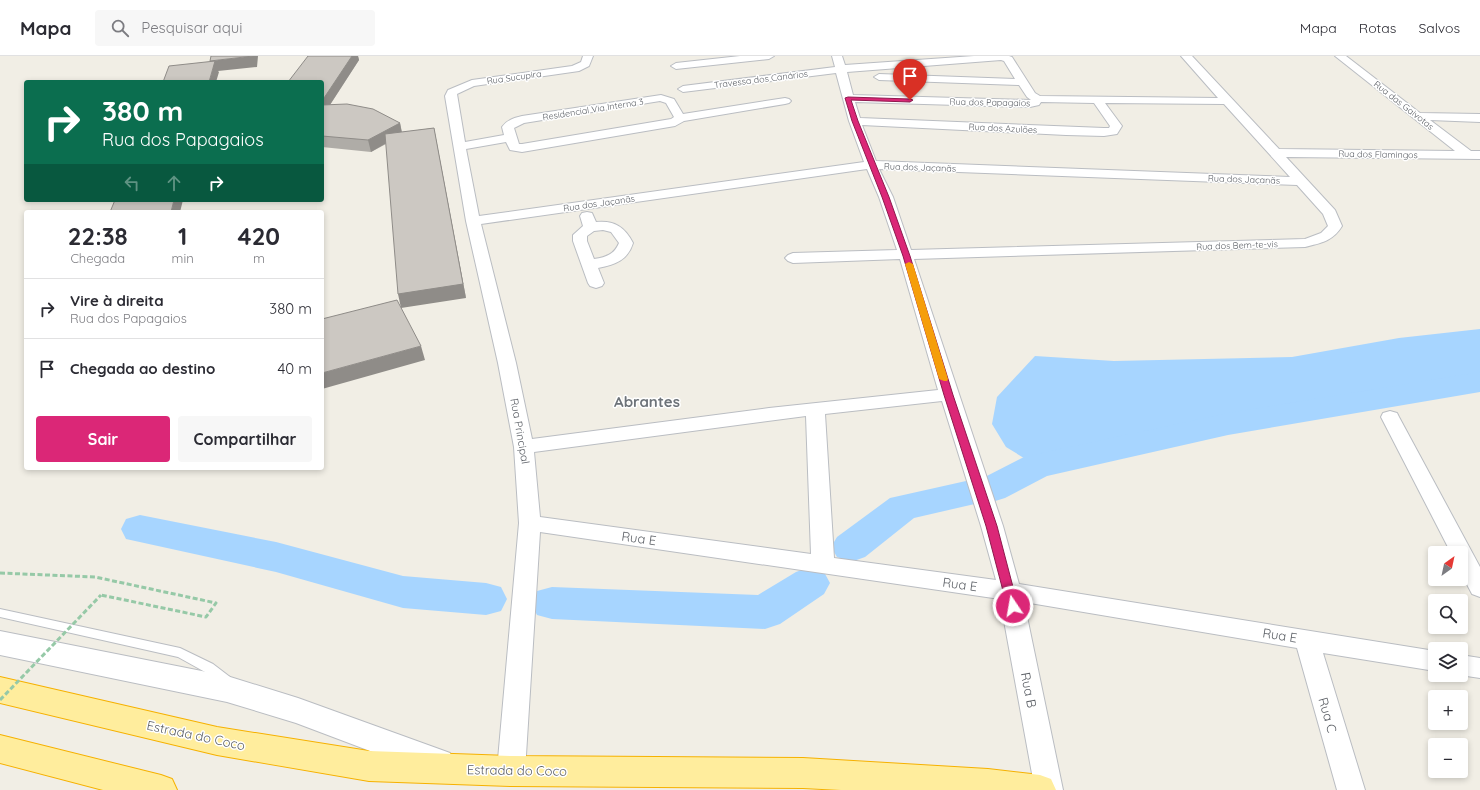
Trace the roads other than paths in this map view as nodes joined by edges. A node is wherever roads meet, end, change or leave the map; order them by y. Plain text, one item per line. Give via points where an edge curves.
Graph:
1 (588, 56) edge
2 (769, 56) edge
3 (1186, 56) edge
4 (1340, 56) edge
5 (676, 66) dead end
6 (840, 67) edge
7 (1022, 82) junction
8 (683, 89) dead end
9 (451, 96) joint
10 (848, 98) junction
11 (1038, 99) junction
12 (785, 101) dead end
13 (1098, 101) junction
14 (1227, 101) junction
15 (1418, 116) junction
16 (1480, 118) edge
17 (677, 120) junction
18 (855, 121) junction
19 (511, 137) junction
20 (461, 146) junction
21 (1276, 153) junction
22 (1474, 155) edge
23 (872, 165) junction
24 (1300, 181) junction
25 (583, 205) junction
26 (473, 221) junction
27 (590, 227) junction
28 (906, 256) junction
29 (793, 258) dead end
30 (590, 264) junction
31 (596, 283) dead end
32 (949, 395) junction
33 (815, 409) junction
34 (1390, 417) dead end
35 (524, 448) junction
36 (530, 523) junction
37 (823, 564) junction
38 (1480, 588) edge
39 (1010, 591) junction
40 (0, 613) edge
41 (1306, 640) junction
42 (0, 642) edge
43 (1428, 660) edge
44 (1468, 666) edge
45 (1480, 668) edge
46 (0, 690) edge
47 (238, 693) junction
48 (0, 749) edge
49 (453, 769) junction
50 (511, 771) junction
51 (161, 790) edge
52 (1040, 790) edge
53 (1049, 790) edge
54 (1351, 790) edge

1 - 9 street, Rua Sucupira via 587,61 575,69 472,84 457,89
2 - 5 street
3 - 14 street, Rua dos Bem-te-vis
4 - 15 street, Rua das Gaivotas
6 - 7 street
6 - 7 street via 1002,57 1008,59
6 - 8 street, Travessa dos Canários
6 - 10 street, Rua B
7 - 11 street via 1033,97
9 - 20 street, Rua Principal
10 - 11 street, Rua dos Papagaios via 1030,104
10 - 18 street, Rua B
11 - 13 street, Rua dos Papagaios
12 - 17 street
13 - 14 street, Rua dos Papagaios
13 - 18 street, Rua dos Azulões via 1116,126 1113,131
14 - 21 street, Rua dos Bem-te-vis
15 - 16 street
15 - 22 street, Rua das Gaivotas
17 - 19 street via 527,148 514,147
17 - 19 street, Residencial Via Interna 3 via 670,101 664,98 522,120 509,125
18 - 23 street, Rua B
19 - 20 street
20 - 26 street, Rua Principal
21 - 22 street, Rua dos Flamingos
21 - 24 street, Rua dos Bem-te-vis
23 - 24 street, Rua dos Jaçanãs
23 - 25 street, Rua dos Jaçanãs
23 - 28 street, Rua B
24 - 28 street, Rua dos Bem-te-vis via 1330,213 1335,226 1333,231 1318,240 1305,243
25 - 26 street, Rua dos Jaçanãs
25 - 27 street
26 - 35 street, Rua Principal via 507,363
27 - 30 street via 580,235 584,254
27 - 30 street via 602,225 616,228 622,233 626,243 621,254 615,258 607,262
28 - 29 street
28 - 32 street, Rua B
30 - 31 street
32 - 33 street
32 - 39 street, Rua B via 992,526
33 - 35 street
33 - 37 street
34 - 38 street
35 - 36 street, Rua Principal
36 - 37 street, Rua E
36 - 50 street, Rua Principal
37 - 39 street, Rua E
39 - 41 street, Rua E
39 - 53 street, Rua B
40 - 47 lane via 180,654 209,668
41 - 43 street, Rua E
41 - 54 street, Rua C
42 - 47 street
44 - 45 street
46 - 49 highway, Estrada do Coco via 217,741 369,766
47 - 49 street via 298,711
48 - 51 highway
49 - 50 highway, Estrada do Coco
50 - 52 highway, Estrada do Coco via 803,773 988,784

